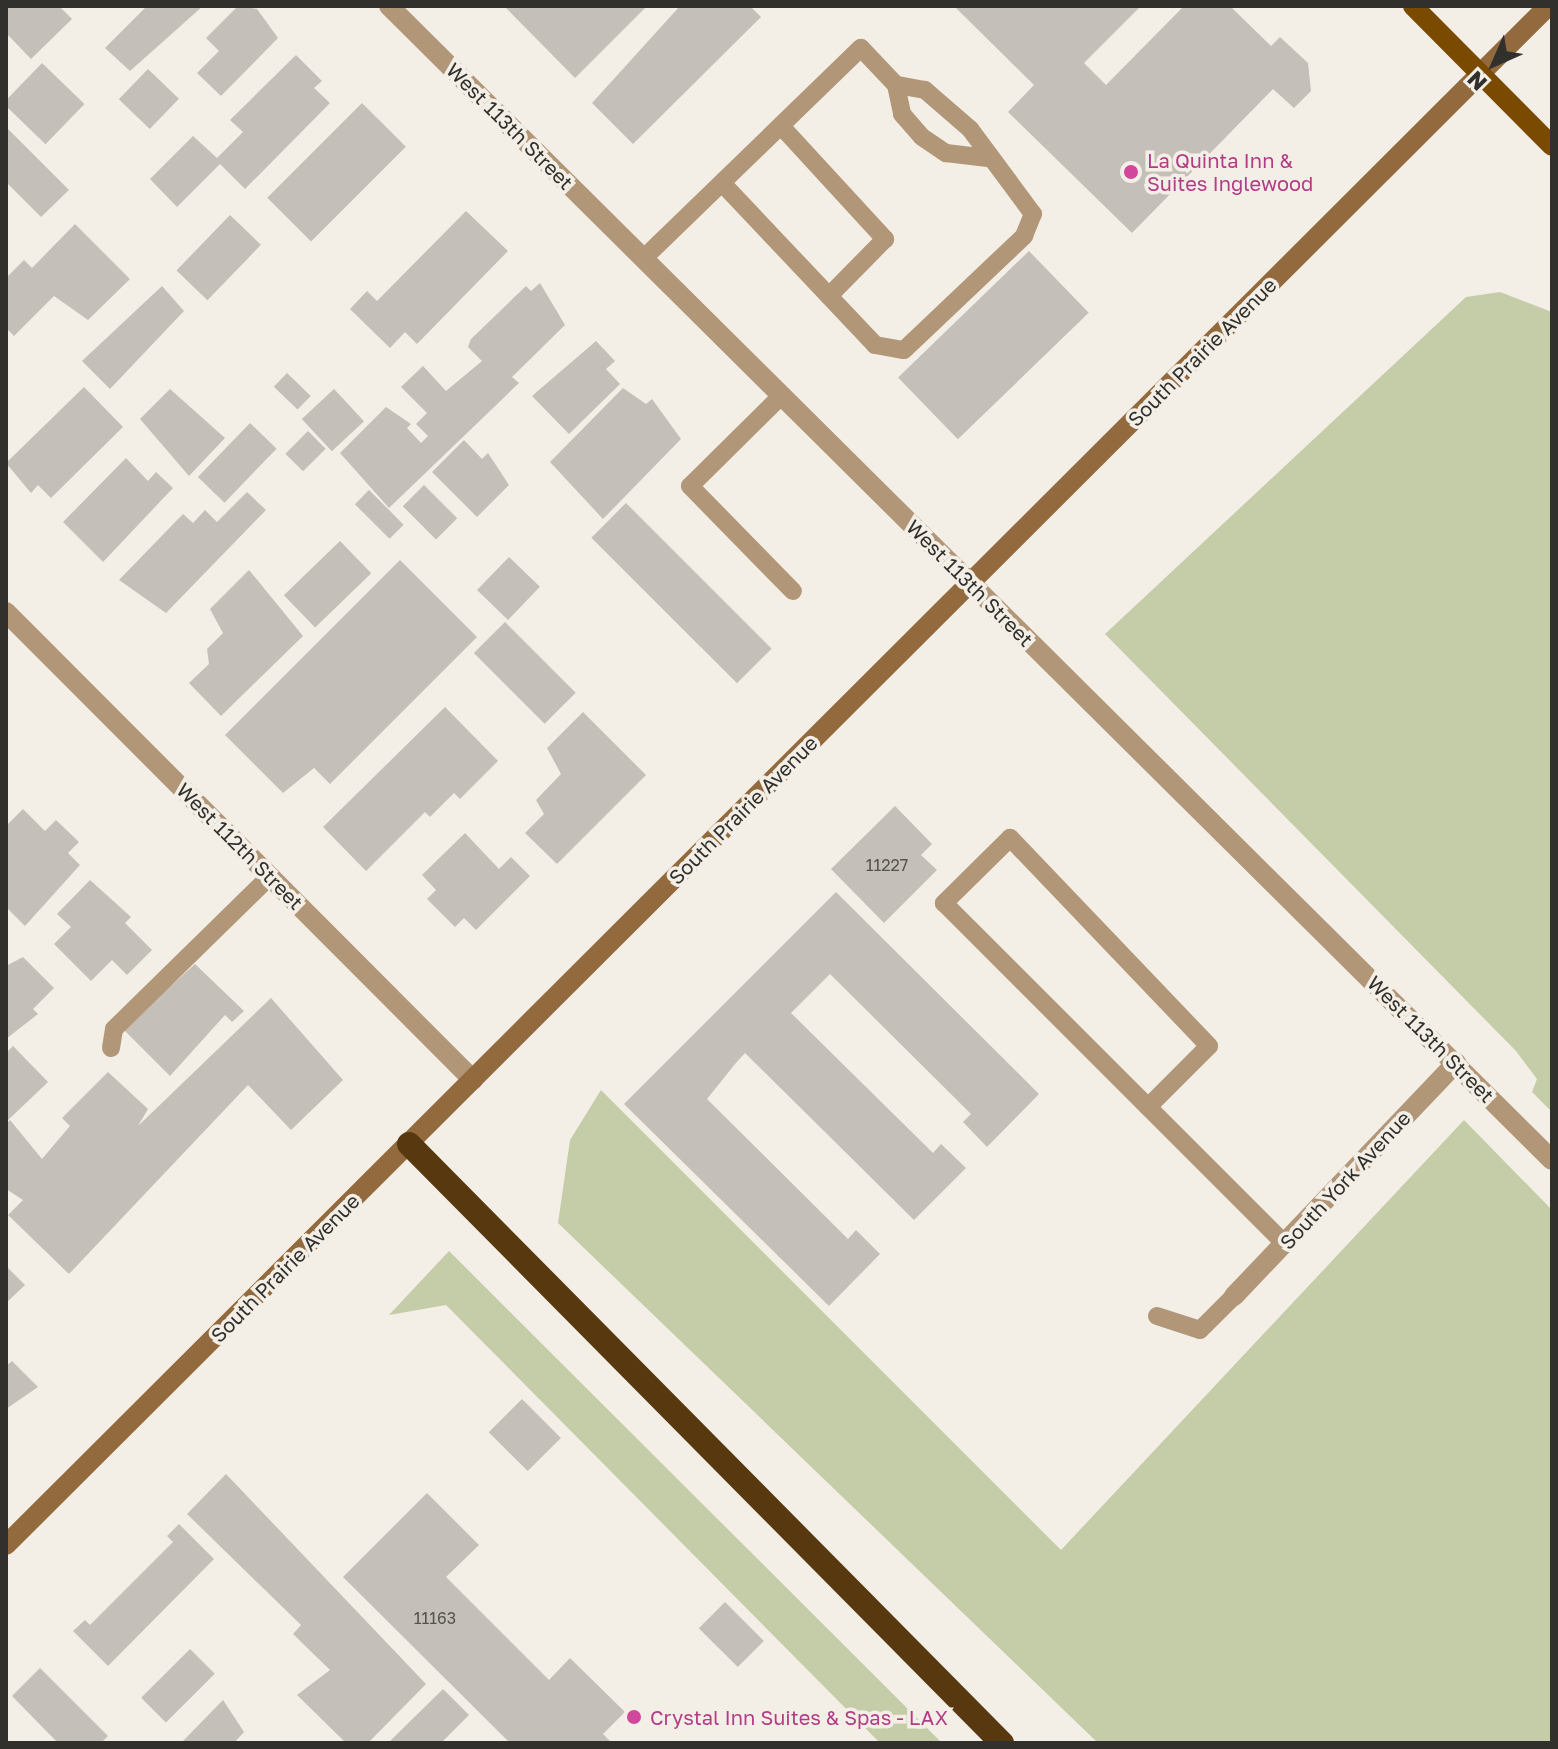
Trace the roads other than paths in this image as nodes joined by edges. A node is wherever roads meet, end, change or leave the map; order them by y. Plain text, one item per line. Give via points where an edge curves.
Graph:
1 (389, 6) edge
2 (1413, 6) edge
3 (1548, 6) edge
4 (1481, 74) junction
5 (896, 85) junction
6 (781, 126) junction
7 (1552, 146) edge
8 (988, 158) junction
9 (722, 183) junction
10 (644, 258) junction
11 (829, 296) junction
12 (781, 396) junction
13 (970, 583) junction
14 (793, 591) dead end
15 (6, 612) edge
16 (270, 876) junction
17 (111, 1048) dead end
18 (1456, 1063) junction
19 (473, 1080) junction
20 (1148, 1107) junction
21 (409, 1144) junction
22 (1552, 1160) edge
23 (1285, 1244) junction
24 (1234, 1296) joint
25 (1157, 1316) dead end
26 (6, 1545) edge
27 (1002, 1743) edge

1 - 10 street, West 113th Street
2 - 4 main road
3 - 4 main road, South Prairie Avenue
4 - 7 main road
4 - 13 main road, South Prairie Avenue
5 - 6 lane via 861,48
5 - 8 lane via 925,90 970,129
5 - 8 lane via 902,114 922,137 946,153
6 - 9 lane
6 - 11 lane via 885,239
8 - 11 lane via 1033,214 1024,236 904,350 875,345
9 - 10 lane
9 - 11 lane
10 - 12 street, West 113th Street
12 - 13 street, West 113th Street
12 - 14 lane via 690,486
13 - 18 street, West 113th Street
13 - 19 main road, South Prairie Avenue
15 - 16 street, West 112th Street
16 - 17 lane via 114,1029
16 - 19 street, West 112th Street
18 - 22 street, West 113th Street
18 - 23 street, South York Avenue
19 - 21 main road, South Prairie Avenue
20 - 20 lane via 944,903 1010,838 1209,1046
20 - 23 lane
21 - 26 main road, South Prairie Avenue
21 - 27 highway
23 - 24 street, South York Avenue
24 - 25 lane via 1200,1330

